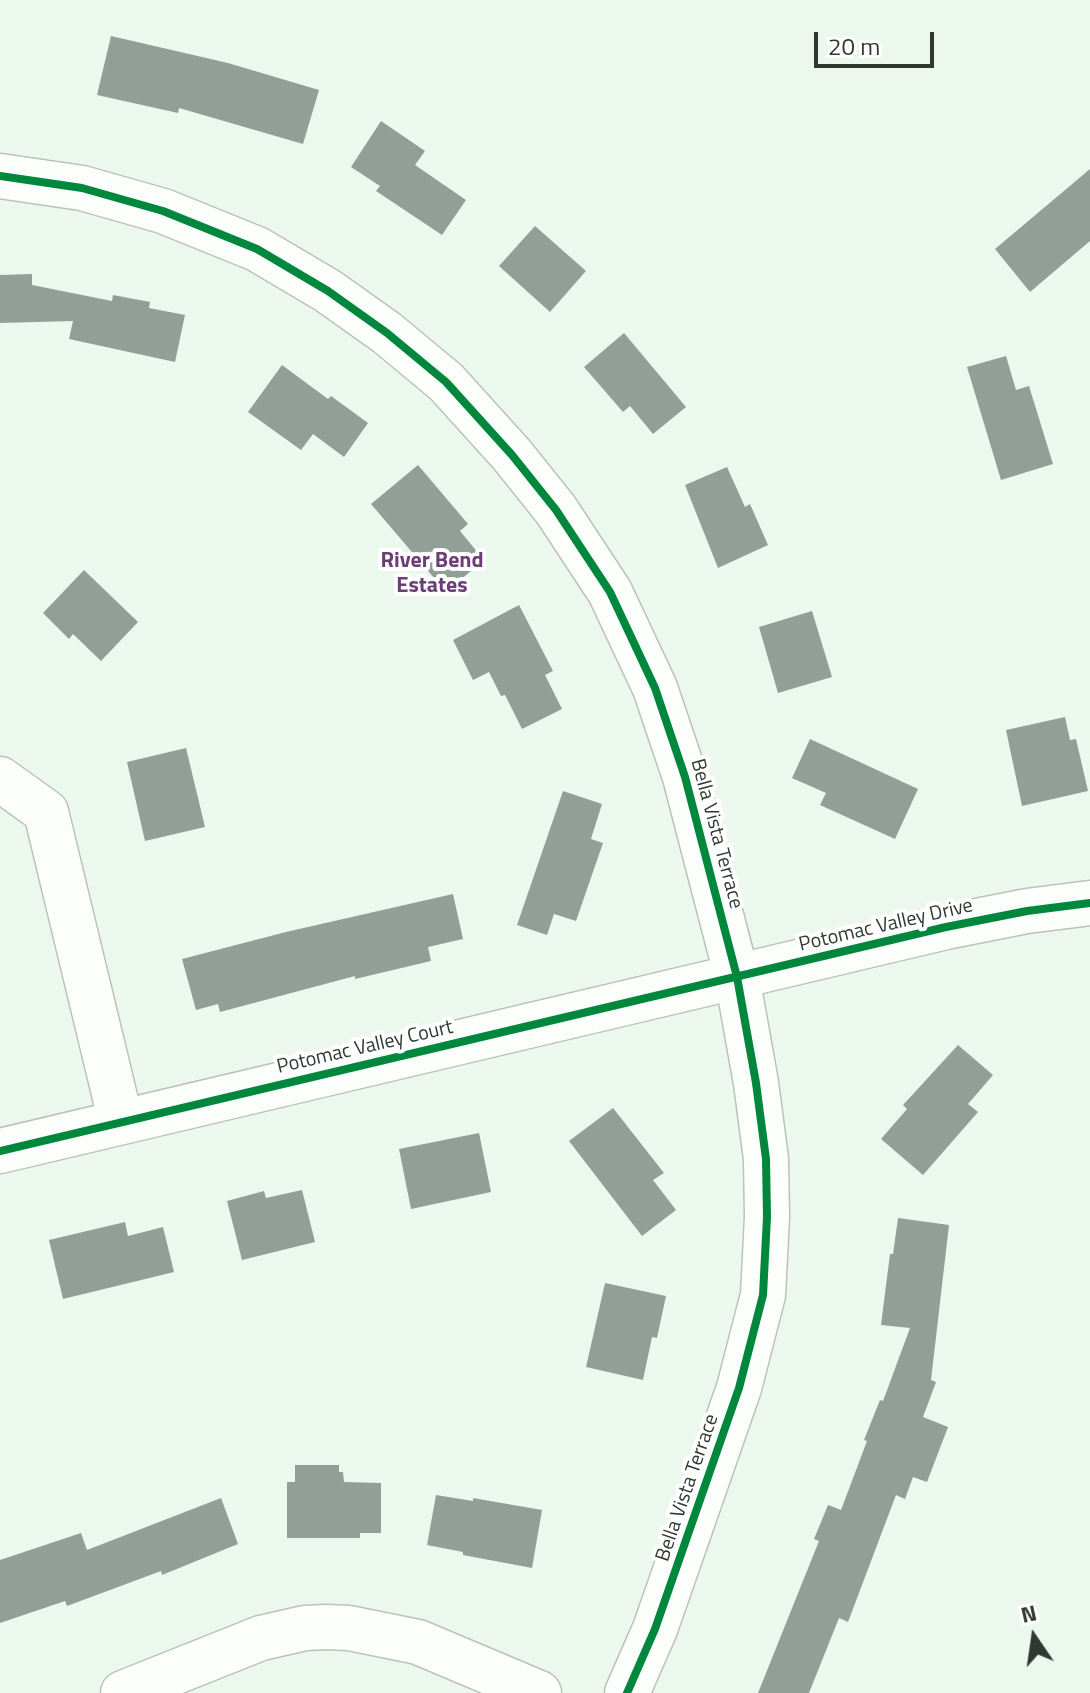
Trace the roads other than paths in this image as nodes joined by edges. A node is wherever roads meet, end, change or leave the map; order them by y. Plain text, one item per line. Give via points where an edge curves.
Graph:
1 (0, 176) edge
2 (0, 779) edge
3 (1090, 903) edge
4 (737, 977) junction
5 (121, 1122) junction
6 (0, 1151) edge
7 (123, 1693) edge
8 (539, 1693) edge
9 (627, 1693) edge

1 - 4 street, Bella Vista Terrace via 82,188 163,211 257,249 328,291 446,382 556,510 610,592 636,643 685,777
2 - 5 street via 46,812
3 - 4 street, Potomac Valley Drive via 946,927
4 - 5 street, Potomac Valley Court
4 - 9 street, Bella Vista Terrace via 766,1159 763,1295 699,1508
5 - 6 street, Potomac Valley Court
7 - 8 street via 261,1638 326,1627 418,1642

